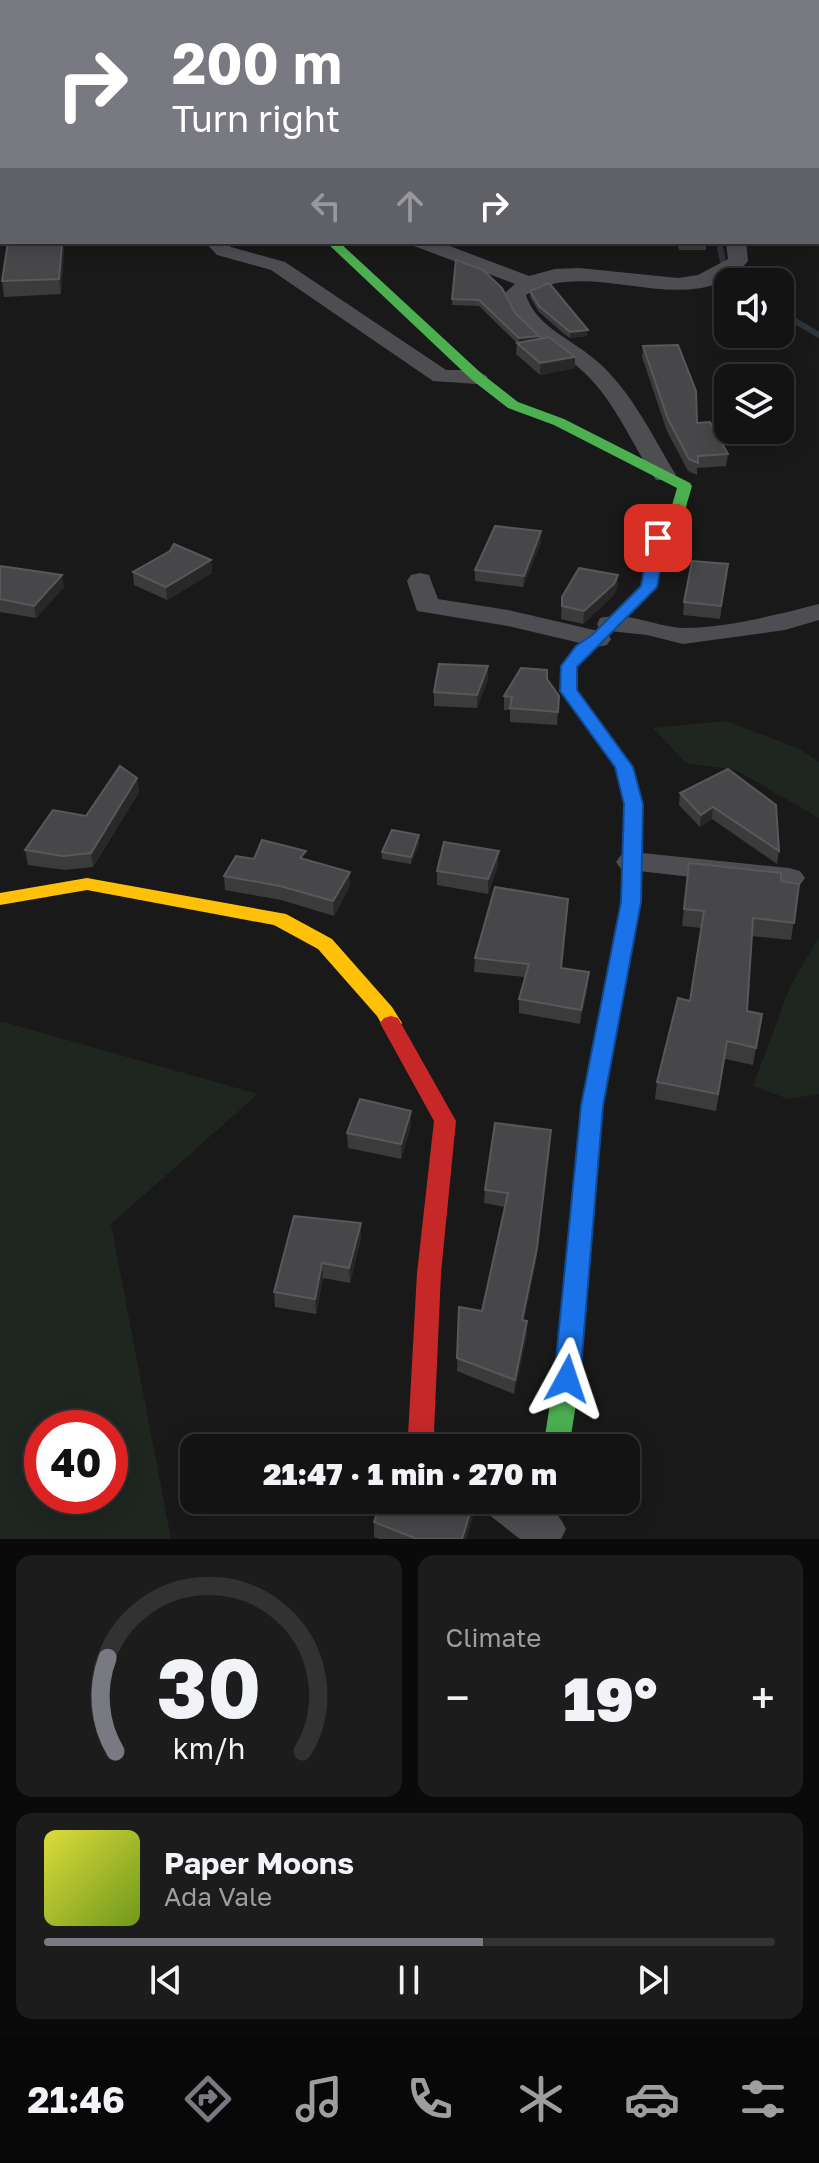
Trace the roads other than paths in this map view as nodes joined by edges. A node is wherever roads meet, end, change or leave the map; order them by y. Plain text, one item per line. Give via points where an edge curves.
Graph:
1 (217, 244) edge
2 (334, 244) edge
3 (426, 244) edge
4 (732, 258) edge
5 (527, 282) junction
6 (477, 377) junction
7 (664, 475) junction
8 (420, 581) dead end
9 (819, 612) edge
10 (604, 631) junction
11 (632, 862) junction
12 (789, 878) dead end
13 (0, 899) edge
14 (421, 1434) edge
15 (558, 1434) edge

1 - 6 street via 224,251 278,266 441,376
2 - 6 street
3 - 5 street
4 - 5 street via 699,281 559,274
5 - 7 street via 515,293 516,305 615,392
6 - 7 street via 513,405
7 - 10 street via 685,486 676,517 658,538 649,587
8 - 10 street via 426,605
9 - 10 street via 683,636 648,627
10 - 11 street via 569,666 569,691 624,767 633,804
11 - 12 street
11 - 15 street via 631,902 592,1106
13 - 14 street via 87,884 279,919 325,944 385,1012 445,1121 429,1273

